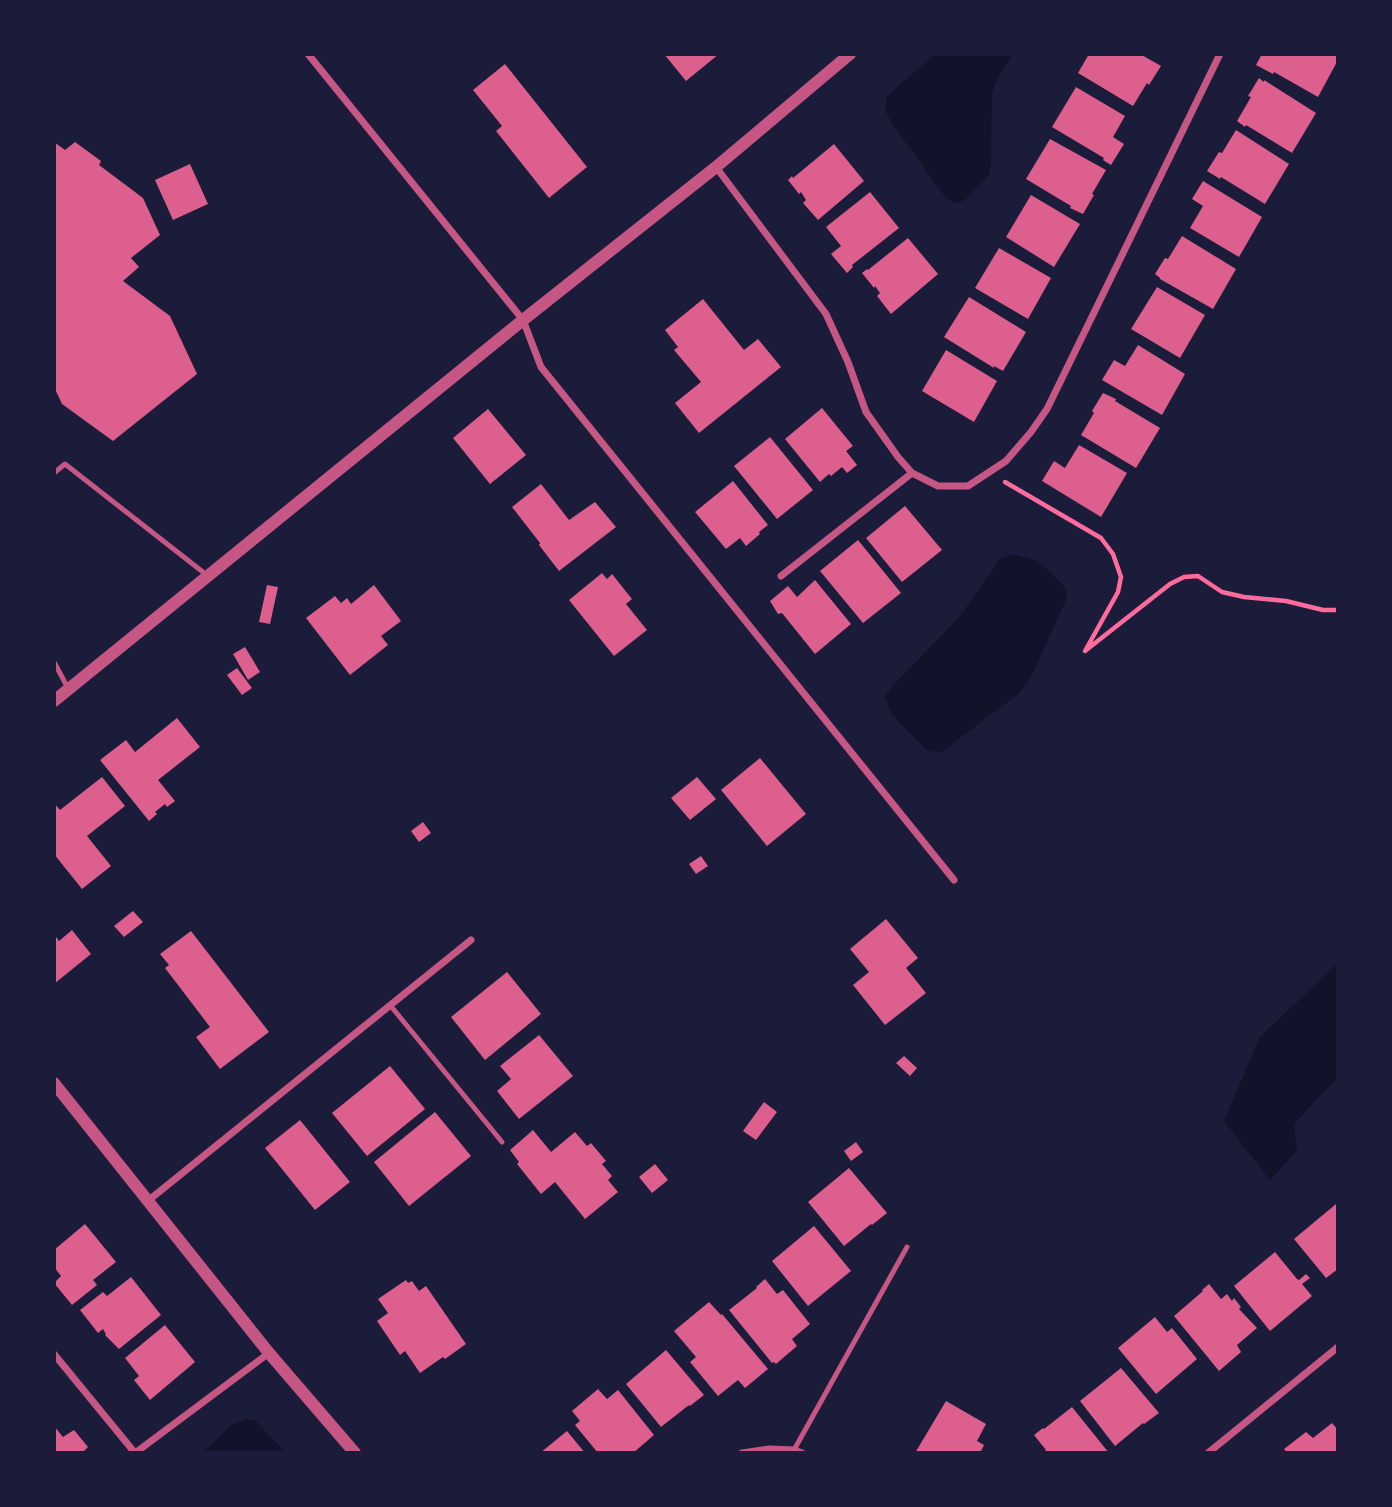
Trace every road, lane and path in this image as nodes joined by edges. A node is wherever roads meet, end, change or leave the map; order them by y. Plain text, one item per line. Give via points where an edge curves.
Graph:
1 (308, 54) edge
2 (850, 54) edge
3 (1220, 54) edge
4 (716, 167) junction
5 (523, 320) junction
6 (989, 472) junction
7 (54, 473) edge
8 (912, 473) junction
9 (208, 576) junction
10 (781, 576) dead end
11 (1338, 610) edge
12 (54, 662) edge
13 (69, 690) junction
14 (54, 701) edge
15 (954, 880) dead end
16 (471, 940) dead end
17 (390, 1005) junction
18 (54, 1083) edge
19 (502, 1142) dead end
20 (149, 1200) junction
21 (907, 1247) dead end
22 (1338, 1346) edge
23 (269, 1353) junction
24 (54, 1354) edge
25 (798, 1451) edge
26 (135, 1453) edge
27 (355, 1453) edge
28 (742, 1453) edge
29 (1208, 1453) edge

1 - 5 street
2 - 4 street
3 - 6 street via 1047,409 1006,461
4 - 5 street
4 - 8 street via 826,314 866,412
5 - 9 street
5 - 15 street via 541,367
6 - 8 street via 968,486 938,486
6 - 11 path via 1101,538 1113,554 1121,577 1118,592 1085,651 1184,576 1198,576 1222,592 1244,597
7 - 9 lane via 65,464
8 - 10 street
9 - 13 street
12 - 13 lane
13 - 14 street
16 - 17 street
17 - 19 lane
17 - 20 street
18 - 20 street
20 - 23 street
21 - 25 lane
22 - 29 street
23 - 26 street
23 - 27 street
24 - 26 street
25 - 28 street

